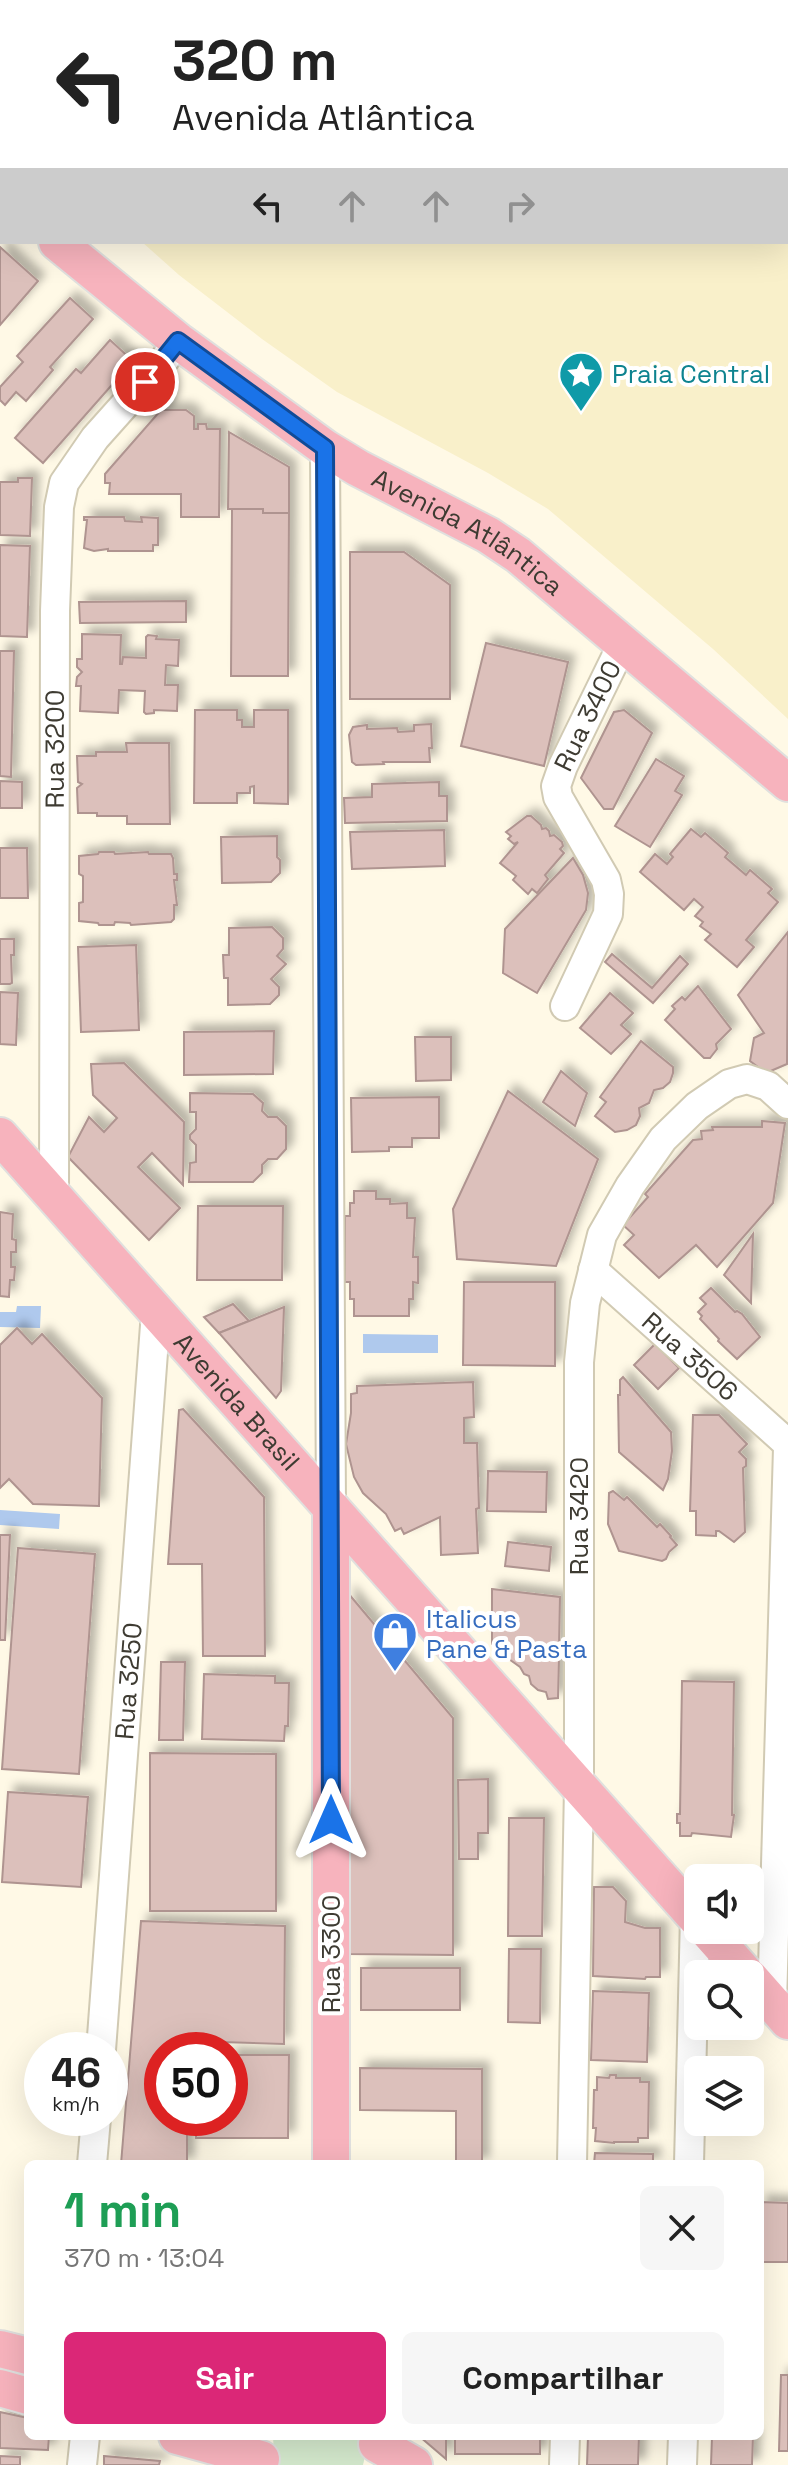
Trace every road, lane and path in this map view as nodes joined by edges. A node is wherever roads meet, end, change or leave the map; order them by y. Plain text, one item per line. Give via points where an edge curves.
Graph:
1 (59, 244) edge
2 (178, 341) junction
3 (325, 448) junction
4 (623, 643) junction
5 (788, 783) edge
6 (565, 1006) dead end
7 (788, 1104) edge
8 (0, 1136) edge
9 (54, 1197) junction
10 (593, 1270) junction
11 (156, 1312) junction
12 (788, 1446) edge
13 (331, 1508) junction
14 (579, 1786) junction
15 (684, 1904) edge
16 (699, 1944) edge
17 (720, 1944) edge
18 (734, 1960) edge
19 (764, 1994) edge
20 (102, 2032) edge
21 (94, 2136) edge
22 (92, 2160) edge
23 (331, 2160) edge
24 (572, 2160) edge
25 (689, 2160) edge
26 (0, 2349) edge
27 (24, 2355) edge
28 (0, 2388) edge
29 (24, 2395) edge
30 (85, 2440) edge
31 (197, 2440) edge
32 (565, 2440) edge
33 (683, 2440) edge
34 (375, 2448) edge
35 (263, 2453) edge
36 (82, 2465) edge
37 (414, 2465) edge
38 (564, 2465) edge
39 (682, 2465) edge

1 - 2 main road, Avenida Atlântica
2 - 3 main road, Avenida Atlântica
2 - 9 street, Rua 3200 via 95,438 64,483 59,507
3 - 4 main road, Avenida Atlântica via 518,555
3 - 13 street, Rua 3300
4 - 5 main road, Avenida Atlântica
4 - 6 street, Rua 3400 via 556,786 609,894 608,914
7 - 10 street, Rua 3420 via 768,1086 747,1079 729,1084 697,1106 663,1139 630,1186 602,1235
8 - 9 main road, Avenida Brasil
9 - 11 main road, Avenida Brasil
10 - 12 street, Rua 3506
10 - 14 street, Rua 3420 via 579,1362
11 - 13 main road, Avenida Brasil
11 - 20 street, Rua 3250
12 - 19 street
13 - 14 main road, Avenida Brasil
13 - 23 main road, Rua 3300
14 - 15 main road, Avenida Brasil
14 - 24 street, Rua 3420
16 - 25 street
17 - 18 main road, Avenida Brasil
21 - 22 street
26 - 27 main road
28 - 29 main road
30 - 36 street
31 - 35 main road
32 - 38 street
33 - 39 street
34 - 37 main road

